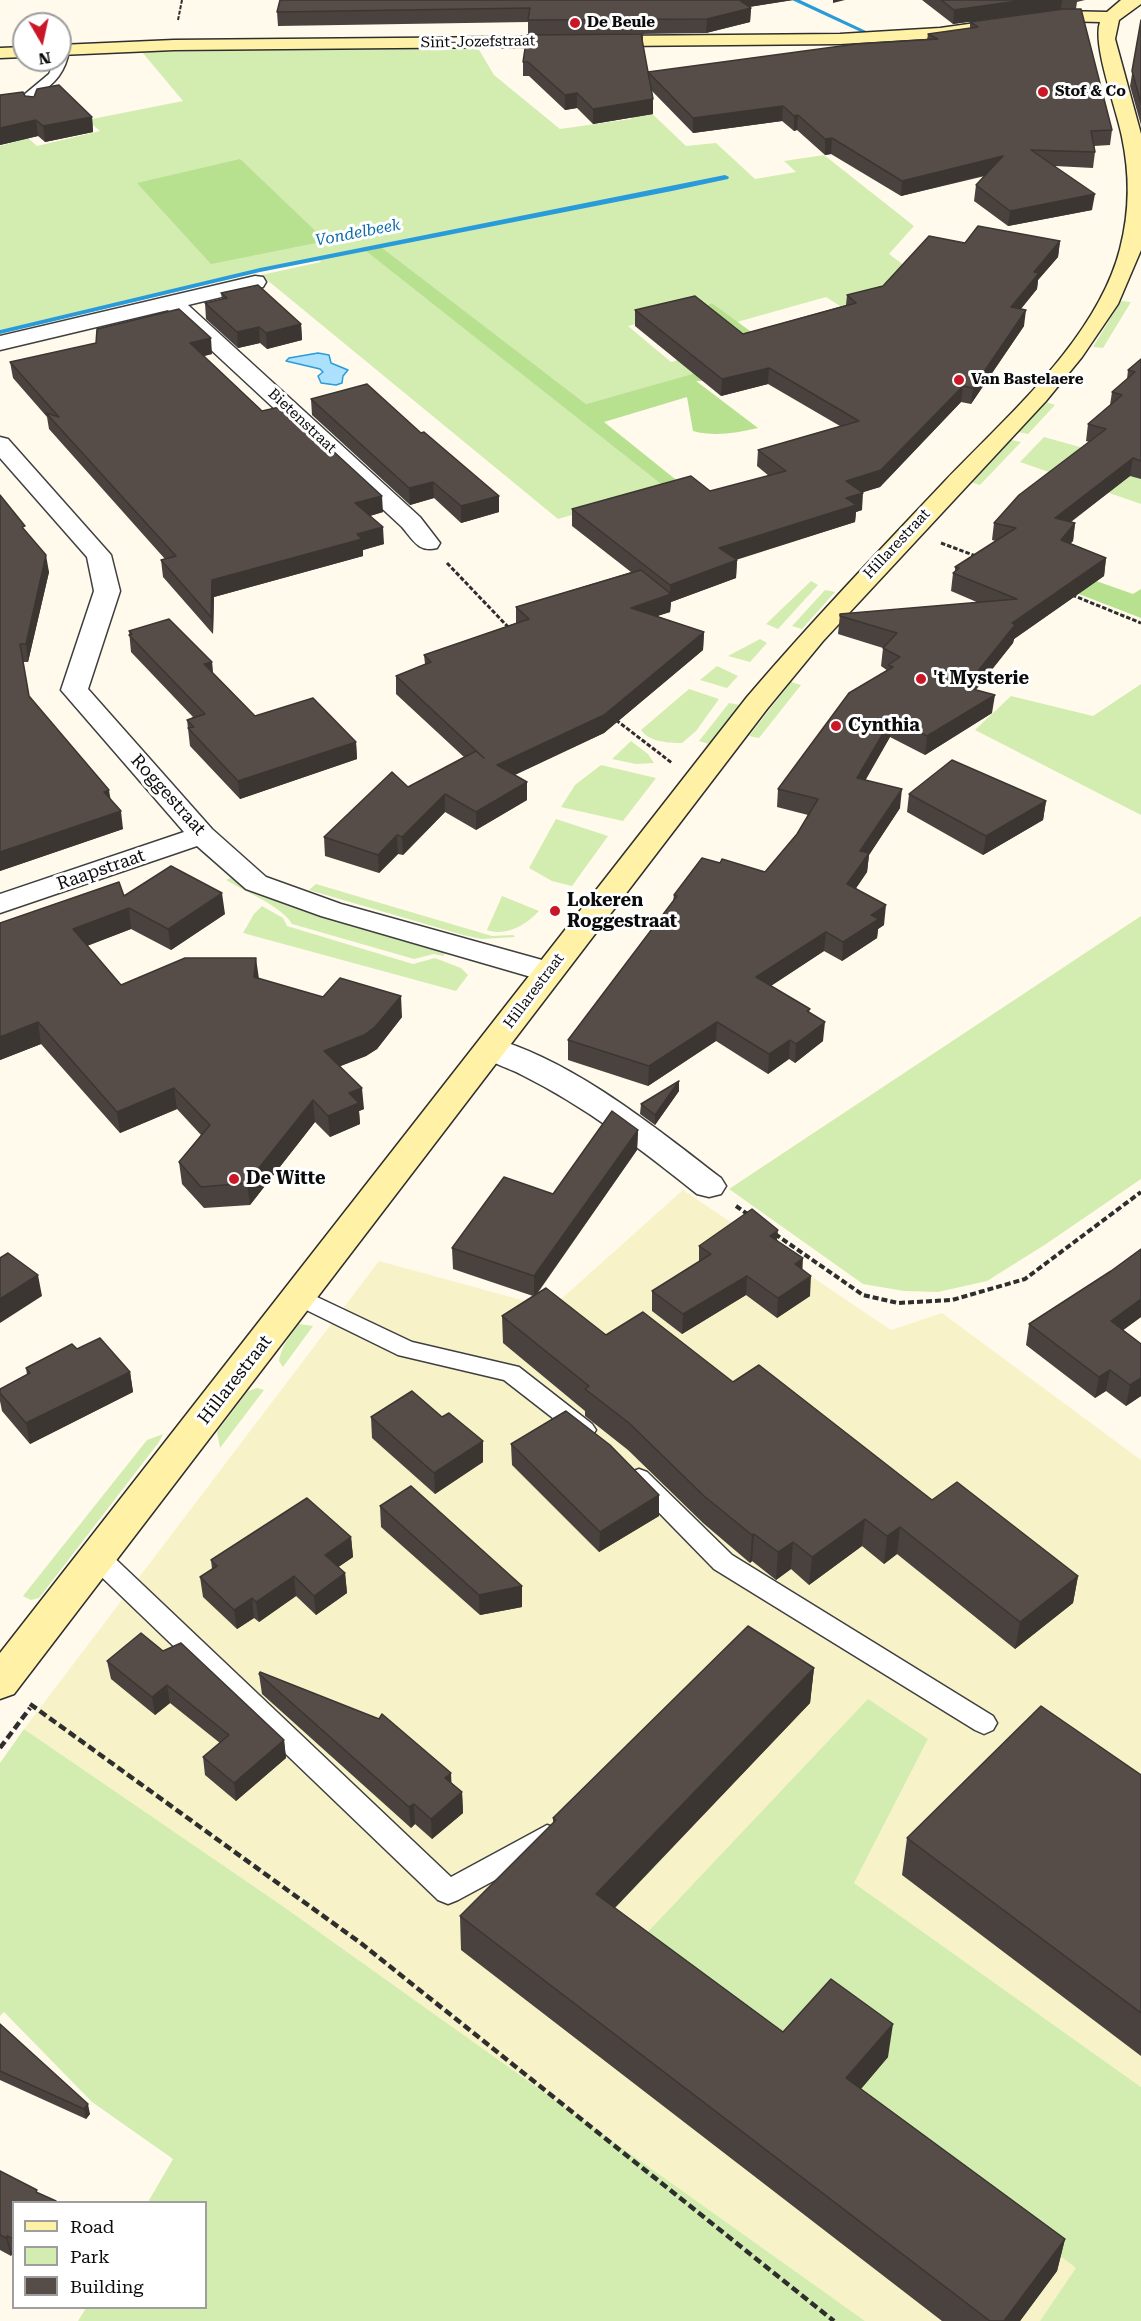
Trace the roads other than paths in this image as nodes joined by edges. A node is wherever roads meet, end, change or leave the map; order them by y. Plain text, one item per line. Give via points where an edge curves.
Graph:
1 (1135, 0) edge
2 (1110, 17) junction
3 (72, 50) edge
4 (57, 72) edge
5 (32, 107) edge
6 (255, 282) dead end
7 (172, 302) junction
8 (0, 343) edge
9 (0, 444) edge
10 (428, 543) road end
11 (202, 835) junction
12 (0, 904) edge
13 (549, 972) junction
14 (491, 1048) junction
15 (709, 1186) road end
16 (298, 1296) junction
17 (601, 1444) edge
18 (627, 1466) edge
19 (97, 1557) junction
20 (0, 1683) edge
21 (984, 1723) dead end
22 (565, 1819) edge

1 - 2 main road
2 - 3 main road, Sint-Jozefstraat via 1061,16 940,33 840,39 174,45
2 - 13 main road, Hillarestraat via 1106,39 1135,153 1139,196 1136,226 1116,286 1094,327 1070,360 814,635
4 - 5 lane via 31,94
6 - 7 street
7 - 8 street
7 - 10 street, Bietenstraat via 411,522
9 - 11 street, Roggestraat via 99,555 107,591 74,690
11 - 12 street, Raapstraat
11 - 13 street, Roggestraat via 256,883 331,910
13 - 14 main road, Hillarestraat
14 - 15 street, Hillarestraat via 530,1064 630,1125
14 - 16 main road, Hillarestraat
16 - 17 lane via 406,1349 511,1373
16 - 19 main road, Hillarestraat
18 - 21 lane via 723,1562
19 - 20 main road, Hillarestraat
19 - 22 lane via 447,1892 540,1843

